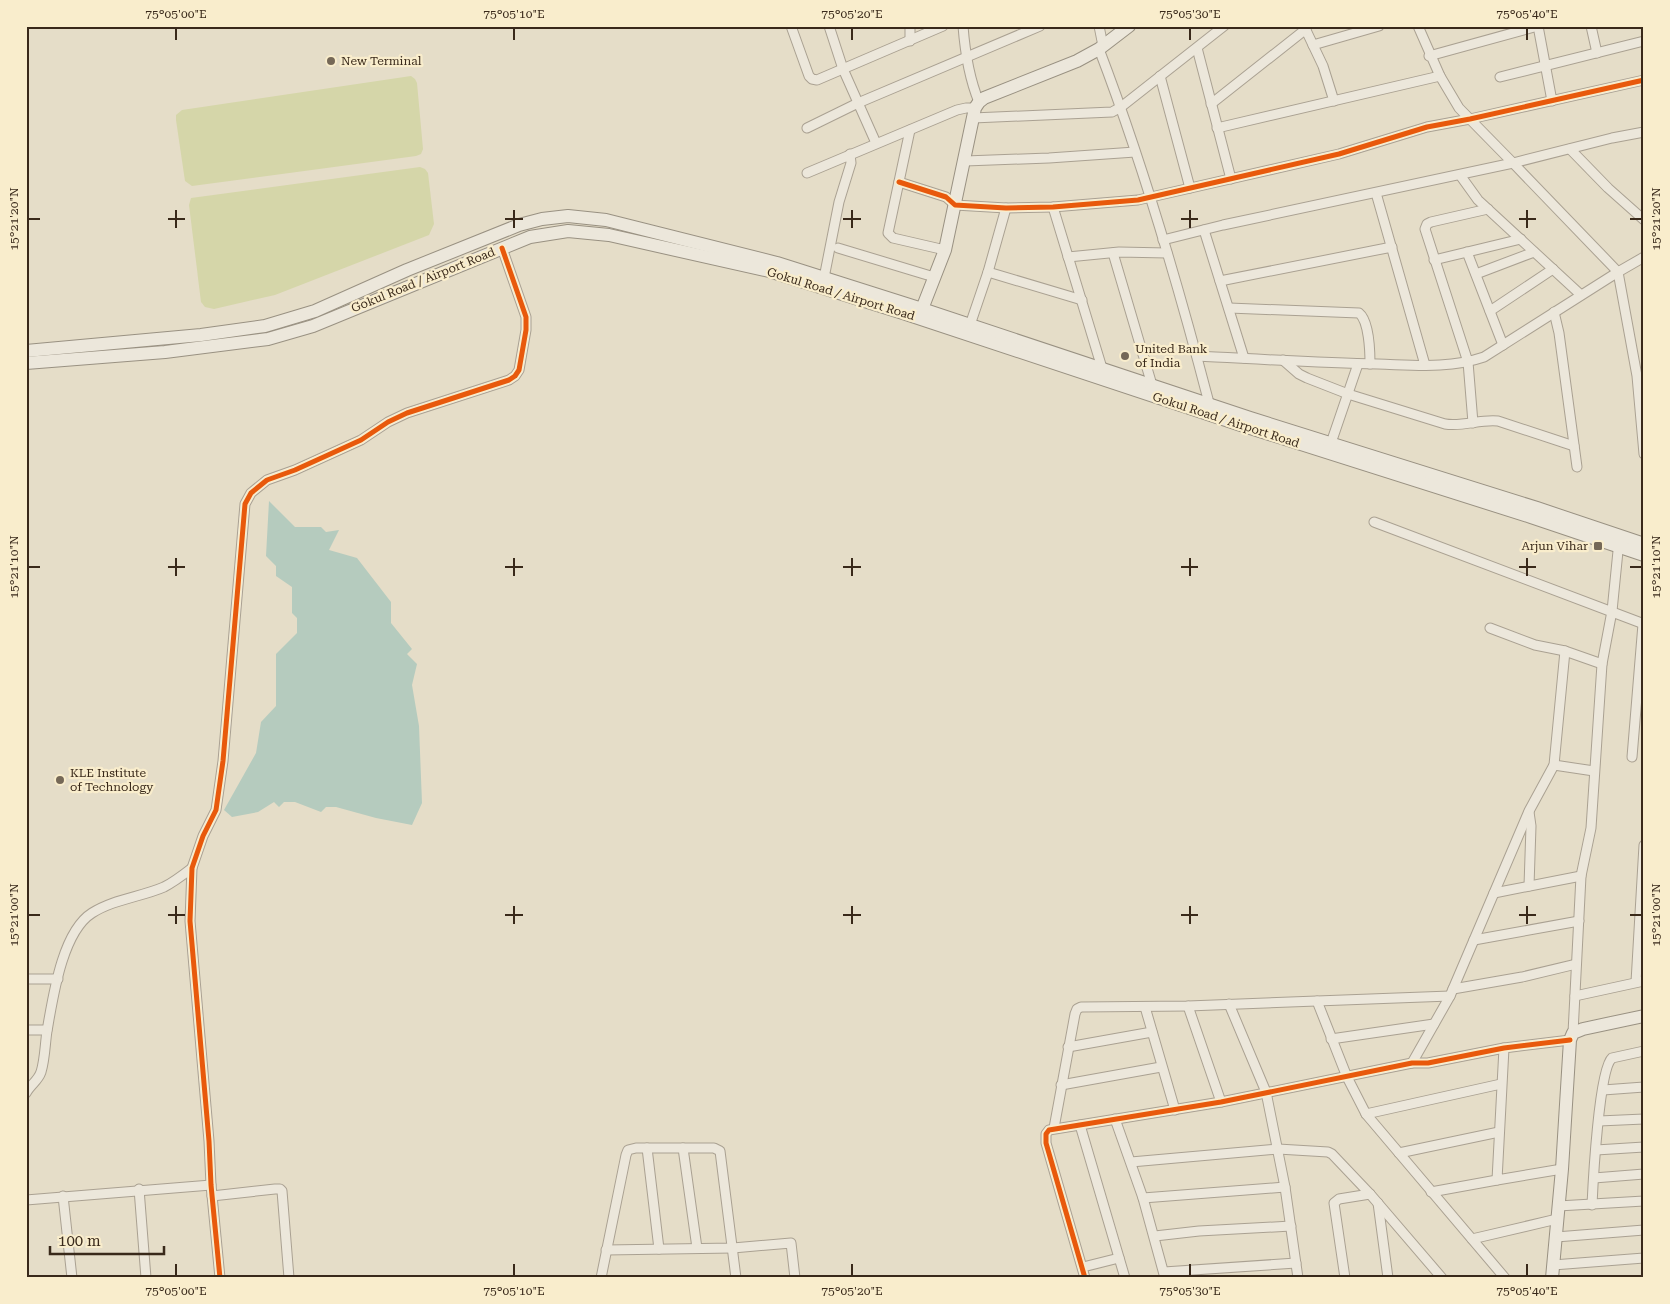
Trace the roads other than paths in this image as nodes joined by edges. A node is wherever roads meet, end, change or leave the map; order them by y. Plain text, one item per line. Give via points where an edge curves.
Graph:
1 (791, 26) edge
2 (828, 26) edge
3 (910, 26) edge
4 (944, 26) edge
5 (963, 26) edge
6 (1040, 26) edge
7 (1098, 26) edge
8 (1129, 26) edge
9 (1224, 26) edge
10 (1380, 26) edge
11 (1418, 26) edge
12 (1538, 26) edge
13 (1591, 26) edge
14 (1305, 28) edge
15 (910, 41) junction
16 (1644, 41) edge
17 (1314, 45) junction
18 (1101, 47) junction
19 (1196, 48) junction
20 (1597, 53) junction
21 (1430, 56) junction
22 (967, 58) junction
23 (1545, 66) junction
24 (843, 70) junction
25 (1160, 76) junction
26 (1440, 76) junction
27 (1500, 77) dead end
28 (1644, 80) edge
29 (1334, 101) junction
30 (1552, 101) junction
31 (858, 104) junction
32 (1211, 104) junction
33 (1121, 107) junction
34 (976, 109) junction
35 (1470, 119) junction
36 (807, 128) dead end
37 (1217, 128) junction
38 (910, 130) junction
39 (1644, 132) edge
40 (876, 143) junction
41 (1570, 149) junction
42 (1135, 152) junction
43 (850, 154) junction
44 (965, 161) junction
45 (1513, 163) junction
46 (807, 173) dead end
47 (1460, 175) junction
48 (1231, 179) junction
49 (899, 182) junction
50 (1190, 188) junction
51 (1376, 193) junction
52 (1149, 197) junction
53 (955, 205) junction
54 (1006, 208) junction
55 (1053, 208) junction
56 (1488, 210) junction
57 (568, 216) junction
58 (582, 216) junction
59 (1644, 220) edge
60 (1204, 230) junction
61 (568, 231) junction
62 (582, 232) junction
63 (1520, 239) junction
64 (1163, 240) junction
65 (1392, 246) junction
66 (502, 248) junction
67 (838, 248) dead end
68 (945, 250) junction
69 (1467, 252) junction
70 (1534, 252) junction
71 (1113, 253) junction
72 (1167, 253) junction
73 (1068, 257) junction
74 (1644, 257) edge
75 (1434, 260) junction
76 (1553, 269) junction
77 (988, 272) junction
78 (1618, 272) junction
79 (1476, 274) junction
80 (934, 277) junction
81 (824, 278) junction
82 (1220, 281) junction
83 (1582, 295) junction
84 (1082, 300) junction
85 (1229, 308) junction
86 (922, 309) junction
87 (1490, 311) junction
88 (1554, 312) junction
89 (970, 325) junction
90 (1503, 344) junction
91 (26, 351) edge
92 (1197, 356) junction
93 (1244, 358) junction
94 (1284, 360) junction
95 (1468, 362) junction
96 (26, 363) edge
97 (1358, 364) junction
98 (1370, 364) junction
99 (1425, 365) junction
100 (1102, 368) junction
101 (1152, 384) junction
102 (1348, 394) junction
103 (1208, 409) junction
104 (1472, 423) junction
105 (1331, 443) junction
106 (1574, 446) junction
107 (1644, 454) edge
108 (1577, 467) dead end
109 (1374, 522) dead end
110 (1619, 541) junction
111 (1644, 544) edge
112 (1644, 554) edge
113 (1612, 611) junction
114 (1643, 624) edge
115 (1490, 628) dead end
116 (1565, 651) junction
117 (1602, 664) junction
118 (1632, 757) dead end
119 (1554, 765) junction
120 (1594, 771) junction
121 (1529, 811) junction
122 (1644, 845) edge
123 (192, 868) junction
124 (1581, 876) junction
125 (1529, 886) junction
126 (1494, 893) junction
127 (1579, 921) junction
128 (1474, 940) junction
129 (1576, 964) junction
130 (58, 979) junction
131 (26, 980) edge
132 (1640, 982) edge
133 (1452, 992) junction
134 (1575, 996) junction
135 (1317, 1001) junction
136 (1229, 1004) junction
137 (1188, 1006) junction
138 (1145, 1007) junction
139 (1644, 1016) edge
140 (1434, 1024) junction
141 (26, 1030) edge
142 (47, 1030) junction
143 (1152, 1032) junction
144 (1572, 1036) junction
145 (1331, 1040) junction
146 (1068, 1047) junction
147 (1504, 1048) junction
148 (1644, 1051) edge
149 (1412, 1063) junction
150 (1161, 1067) junction
151 (1347, 1077) junction
152 (1501, 1084) junction
153 (1061, 1085) junction
154 (1644, 1087) edge
155 (1603, 1090) junction
156 (1266, 1092) junction
157 (26, 1093) edge
158 (1221, 1102) junction
159 (1175, 1110) junction
160 (1366, 1114) junction
161 (1115, 1119) junction
162 (1644, 1119) edge
163 (1599, 1120) junction
164 (1080, 1125) junction
165 (1054, 1128) junction
166 (1499, 1132) junction
167 (1644, 1147) edge
168 (647, 1148) junction
169 (683, 1148) junction
170 (1278, 1149) junction
171 (1596, 1150) junction
172 (1399, 1153) junction
173 (1131, 1162) junction
174 (1562, 1169) junction
175 (1644, 1174) edge
176 (1594, 1178) junction
177 (1497, 1180) junction
178 (211, 1185) junction
179 (1285, 1187) junction
180 (139, 1190) junction
181 (1431, 1192) junction
182 (1370, 1194) junction
183 (63, 1196) junction
184 (212, 1196) junction
185 (1143, 1198) junction
186 (26, 1200) edge
187 (1644, 1201) edge
188 (1378, 1203) junction
189 (1592, 1205) junction
190 (1558, 1213) junction
191 (1291, 1226) junction
192 (1644, 1230) edge
193 (1154, 1236) junction
194 (1556, 1237) junction
195 (1472, 1240) junction
196 (697, 1248) junction
197 (733, 1248) junction
198 (660, 1249) junction
199 (606, 1250) junction
200 (1119, 1258) junction
201 (1644, 1258) edge
202 (1296, 1263) junction
203 (1083, 1267) junction
204 (1552, 1271) edge
205 (1165, 1275) edge
206 (72, 1278) edge
207 (146, 1278) edge
208 (220, 1278) edge
209 (289, 1278) edge
210 (601, 1278) edge
211 (736, 1278) edge
212 (795, 1278) edge
213 (1085, 1278) edge
214 (1125, 1278) edge
215 (1298, 1278) edge
216 (1344, 1278) edge
217 (1388, 1278) edge
218 (1442, 1278) edge
219 (1505, 1278) edge

1 - 24 street via 812,79 822,79
2 - 24 street
3 - 15 street
4 - 15 street
5 - 22 street
6 - 22 street
7 - 18 street
8 - 18 main road
9 - 19 street
10 - 17 street
11 - 21 street
12 - 21 street
12 - 23 street
13 - 20 street
14 - 17 street
14 - 32 street
15 - 24 street
16 - 20 street
17 - 29 street
18 - 33 street
18 - 34 main road via 1077,61 984,98
19 - 25 street
19 - 32 street
20 - 23 street
21 - 26 street
22 - 31 street
22 - 34 street
23 - 27 street
23 - 30 street
24 - 31 street
25 - 33 street
25 - 50 street
26 - 29 street
26 - 35 street via 1459,108
28 - 30 street
29 - 37 street
30 - 35 street
31 - 36 street
31 - 40 street
32 - 37 street
33 - 34 street via 1105,113
33 - 42 street
34 - 38 street via 957,110
34 - 44 main road
35 - 45 street
35 - 48 street via 1427,127 1339,154
37 - 48 street
38 - 40 street
38 - 49 street
39 - 41 street
40 - 43 street
41 - 45 street
41 - 59 street
42 - 44 street
42 - 52 street
43 - 46 street
43 - 81 street via 851,164 839,202
44 - 53 main road
45 - 47 street
45 - 78 street
47 - 51 street
47 - 56 street
48 - 50 street
49 - 53 street via 946,196
49 - 68 street via 888,233 893,238
50 - 52 street
51 - 60 street
51 - 65 street
52 - 55 street
52 - 64 street
53 - 54 street
53 - 68 main road
54 - 55 street
54 - 77 street
55 - 73 street
56 - 63 street
56 - 75 street via 1427,224 1426,233
57 - 58 main road
57 - 61 main road
57 - 91 main road via 519,225 315,311 265,326
58 - 62 main road
58 - 81 main road via 777,263
60 - 64 street
60 - 82 street
61 - 62 main road, Gokul Road / Airport Road
61 - 66 main road, Gokul Road / Airport Road via 530,237
62 - 103 main road, Gokul Road / Airport Road via 610,235 769,272
63 - 69 street
63 - 70 street
64 - 72 street
65 - 82 street
65 - 99 street
66 - 96 main road, Gokul Road / Airport Road via 313,326 268,339 165,352
66 - 123 street via 526,318 516,376 388,422 361,440 267,480 251,493 245,504 216,810
67 - 80 street
68 - 80 main road
69 - 75 street
69 - 79 street
70 - 76 street
70 - 79 street
71 - 72 street
71 - 73 street
71 - 101 street
72 - 92 street
73 - 84 street
74 - 78 street
75 - 95 street
76 - 83 street
76 - 87 street
77 - 84 street
77 - 89 street
78 - 83 street
78 - 107 street via 1637,376
79 - 87 street
80 - 86 main road
81 - 86 main road
82 - 85 street
83 - 88 street
84 - 100 street
85 - 93 street
85 - 98 street via 1359,313 1364,318
86 - 89 main road
87 - 90 street
88 - 90 street
88 - 106 street
89 - 100 main road
90 - 95 street
92 - 93 street
92 - 103 street
93 - 94 street
94 - 97 street
94 - 102 street via 1299,374
95 - 99 street
95 - 104 street
97 - 98 street
97 - 102 street
98 - 99 street
100 - 101 main road
101 - 103 main road
102 - 104 street via 1445,424
102 - 105 street
103 - 105 main road
103 - 110 main road, Gokul Road / Airport Road
104 - 106 street via 1490,420
105 - 110 main road via 1537,508
106 - 108 street
109 - 113 street
110 - 111 main road
110 - 112 main road, Gokul Road / Airport Road
110 - 113 street
113 - 114 street
113 - 117 street
114 - 118 street
115 - 116 street via 1535,645
116 - 117 street
116 - 119 street
117 - 120 street
119 - 120 street
119 - 121 street
120 - 124 street via 1591,828
121 - 125 street
121 - 126 street
122 - 132 street
123 - 130 street via 163,887 102,908 81,922 72,934
123 - 178 street via 190,921
124 - 125 street
124 - 127 street
125 - 126 street
126 - 128 street
127 - 128 street
127 - 129 street
128 - 133 street
129 - 133 street
129 - 134 street
130 - 131 street
130 - 142 street
132 - 134 street
133 - 135 street
133 - 140 street
134 - 144 street
135 - 136 street
135 - 145 street
136 - 137 street
136 - 156 street
137 - 138 street
137 - 158 street
138 - 143 street
138 - 146 street via 1077,1009
139 - 144 main road via 1582,1028
140 - 145 street
140 - 149 street
141 - 142 street
142 - 157 street via 39,1077
143 - 146 street
143 - 150 street
144 - 147 street
144 - 174 main road
145 - 151 street
146 - 153 street
147 - 149 street
147 - 152 street
148 - 155 street via 1610,1059
149 - 151 street
150 - 153 street
150 - 159 street
151 - 156 street
151 - 160 street
152 - 160 street
152 - 166 street
153 - 165 street
154 - 155 street
155 - 163 street
156 - 158 street
156 - 170 street
158 - 159 street
159 - 161 street
160 - 172 street
161 - 164 street
161 - 173 street
162 - 163 street
163 - 171 street
164 - 165 street
164 - 200 street
165 - 203 street via 1046,1134 1046,1143
166 - 172 street
166 - 177 street
167 - 171 street
168 - 169 street
168 - 198 street
168 - 199 street via 628,1150
169 - 196 street
169 - 197 street via 714,1148 720,1151
170 - 173 street
170 - 179 street
170 - 182 street via 1328,1152
171 - 176 street
172 - 181 street
173 - 185 street
174 - 177 street
174 - 190 main road
175 - 176 street
176 - 189 street
177 - 181 street
178 - 180 street
178 - 184 street
179 - 185 street
179 - 191 street
180 - 183 street
180 - 207 street
181 - 195 street
182 - 188 street
182 - 216 street via 1339,1199 1334,1203
183 - 186 street
183 - 206 street
184 - 208 street
184 - 209 street via 282,1191
185 - 193 street
187 - 189 street
188 - 217 street
188 - 218 street
189 - 190 street
190 - 194 main road
190 - 195 street
191 - 193 street
191 - 202 street
192 - 194 street
193 - 205 street
194 - 204 main road
195 - 219 street
196 - 197 street
196 - 198 street
197 - 211 street
197 - 212 street via 791,1243
198 - 199 street
199 - 210 street
200 - 203 street
200 - 214 street
201 - 204 street
202 - 205 street
202 - 215 street
203 - 213 street

